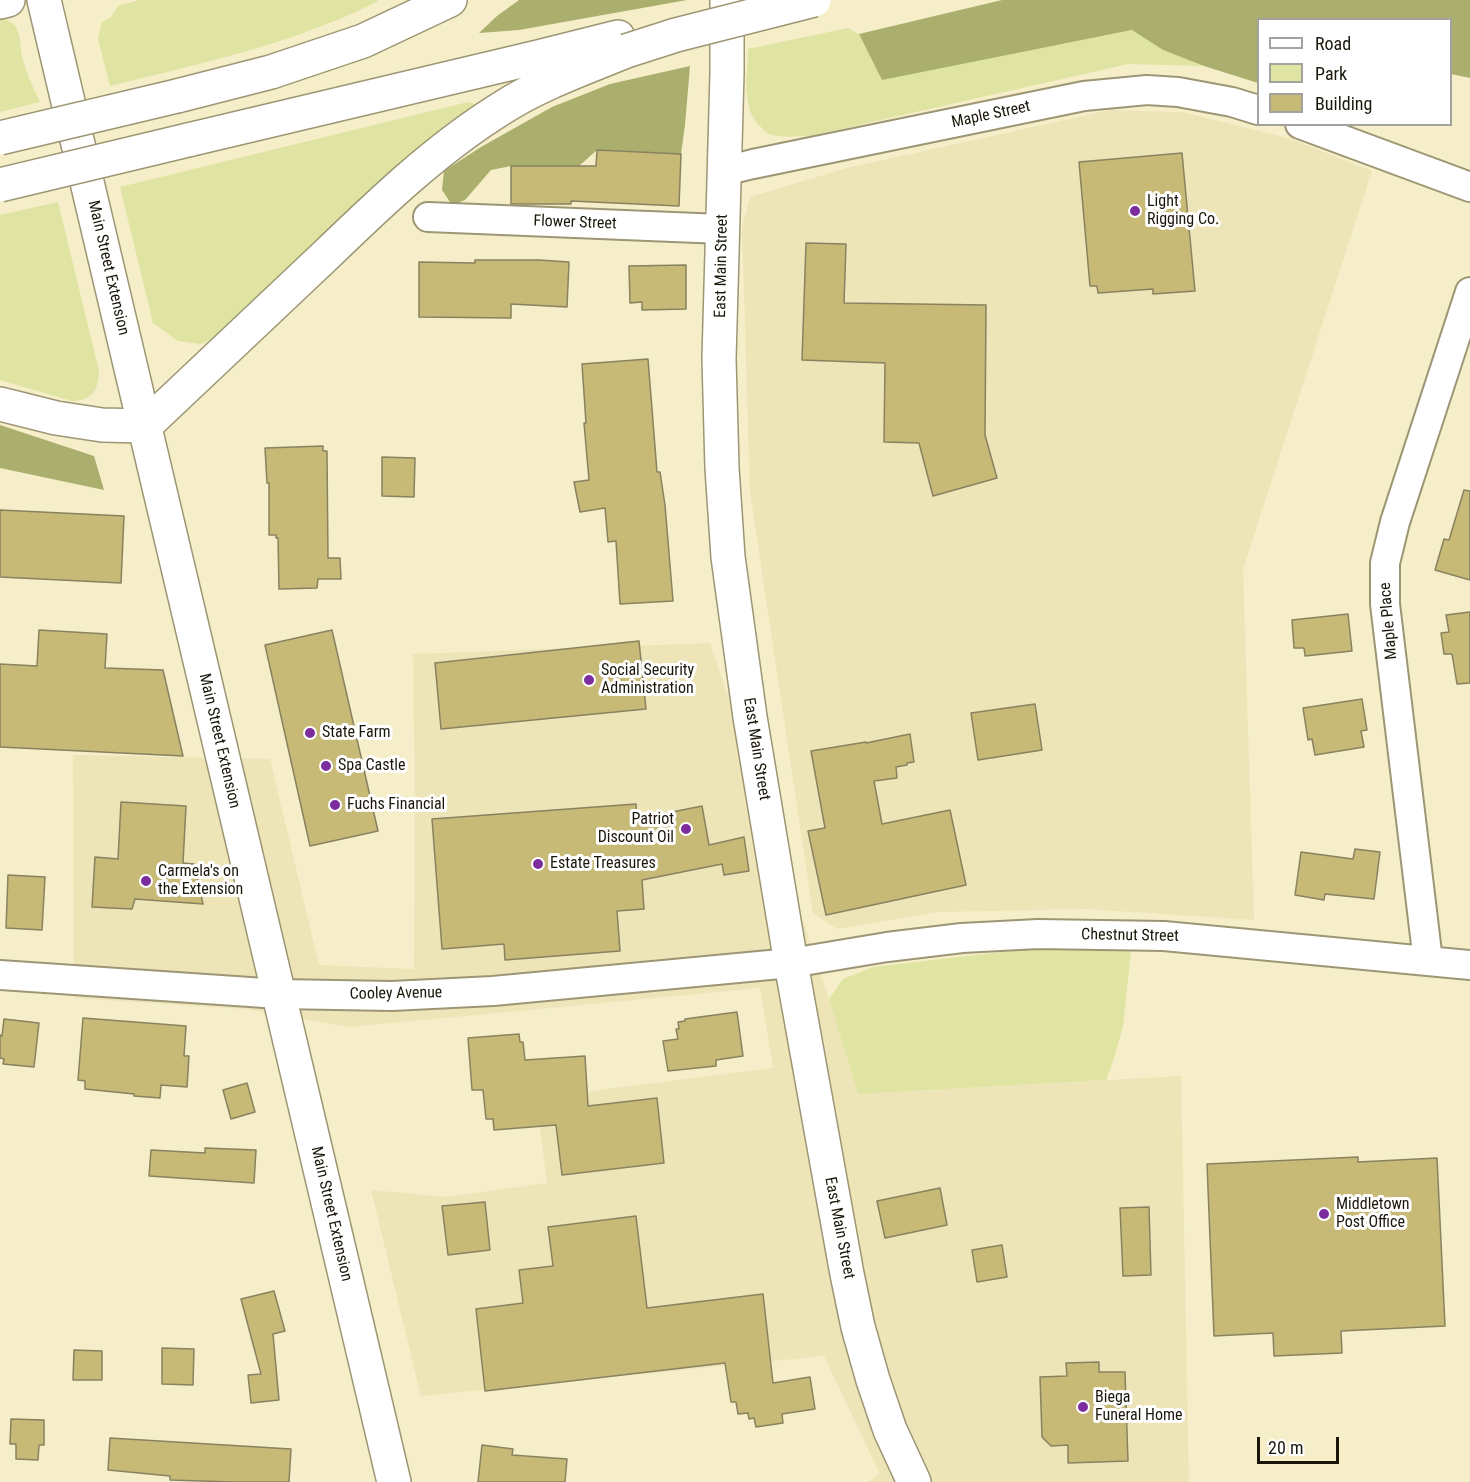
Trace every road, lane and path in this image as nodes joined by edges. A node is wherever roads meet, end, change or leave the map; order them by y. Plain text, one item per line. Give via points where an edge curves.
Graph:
1 (8, 0) edge
2 (44, 0) edge
3 (450, 0) edge
4 (727, 0) edge
5 (806, 0) edge
6 (814, 0) edge
7 (0, 2) edge
8 (627, 43) junction
9 (1257, 110) edge
10 (1305, 126) edge
11 (0, 138) edge
12 (724, 171) junction
13 (0, 185) edge
14 (1470, 186) edge
15 (428, 217) dead end
16 (722, 229) junction
17 (1470, 292) edge
18 (0, 404) edge
19 (145, 426) junction
20 (1428, 961) junction
21 (790, 963) junction
22 (1470, 965) edge
23 (0, 975) edge
24 (279, 994) junction
25 (394, 1482) edge
26 (914, 1482) edge

1 - 7 main road
2 - 19 main road, Main Street Extension
3 - 11 main road, bridge via 363,41 271,72
4 - 12 main road, East Main Street
5 - 8 main road, bridge
6 - 8 main road, bridge via 676,35
8 - 13 main road, bridge via 538,57
8 - 19 main road via 503,107 461,135 378,205
9 - 12 street, Maple Street via 1178,92 1147,90 1084,96
10 - 14 street
12 - 16 main road, East Main Street
15 - 16 street, Flower Street
16 - 21 main road, East Main Street via 720,370 728,557
17 - 20 street, Maple Place via 1385,564 1385,604
18 - 19 main road via 102,425
19 - 24 main road, Main Street Extension
20 - 21 street, Chestnut Street via 1182,938 1038,934 962,938
20 - 22 street, Chestnut Street
21 - 24 street, Cooley Avenue via 493,991 392,996
21 - 26 main road, East Main Street via 858,1327 890,1430
23 - 24 street, Cooley Avenue
24 - 25 main road, Main Street Extension

